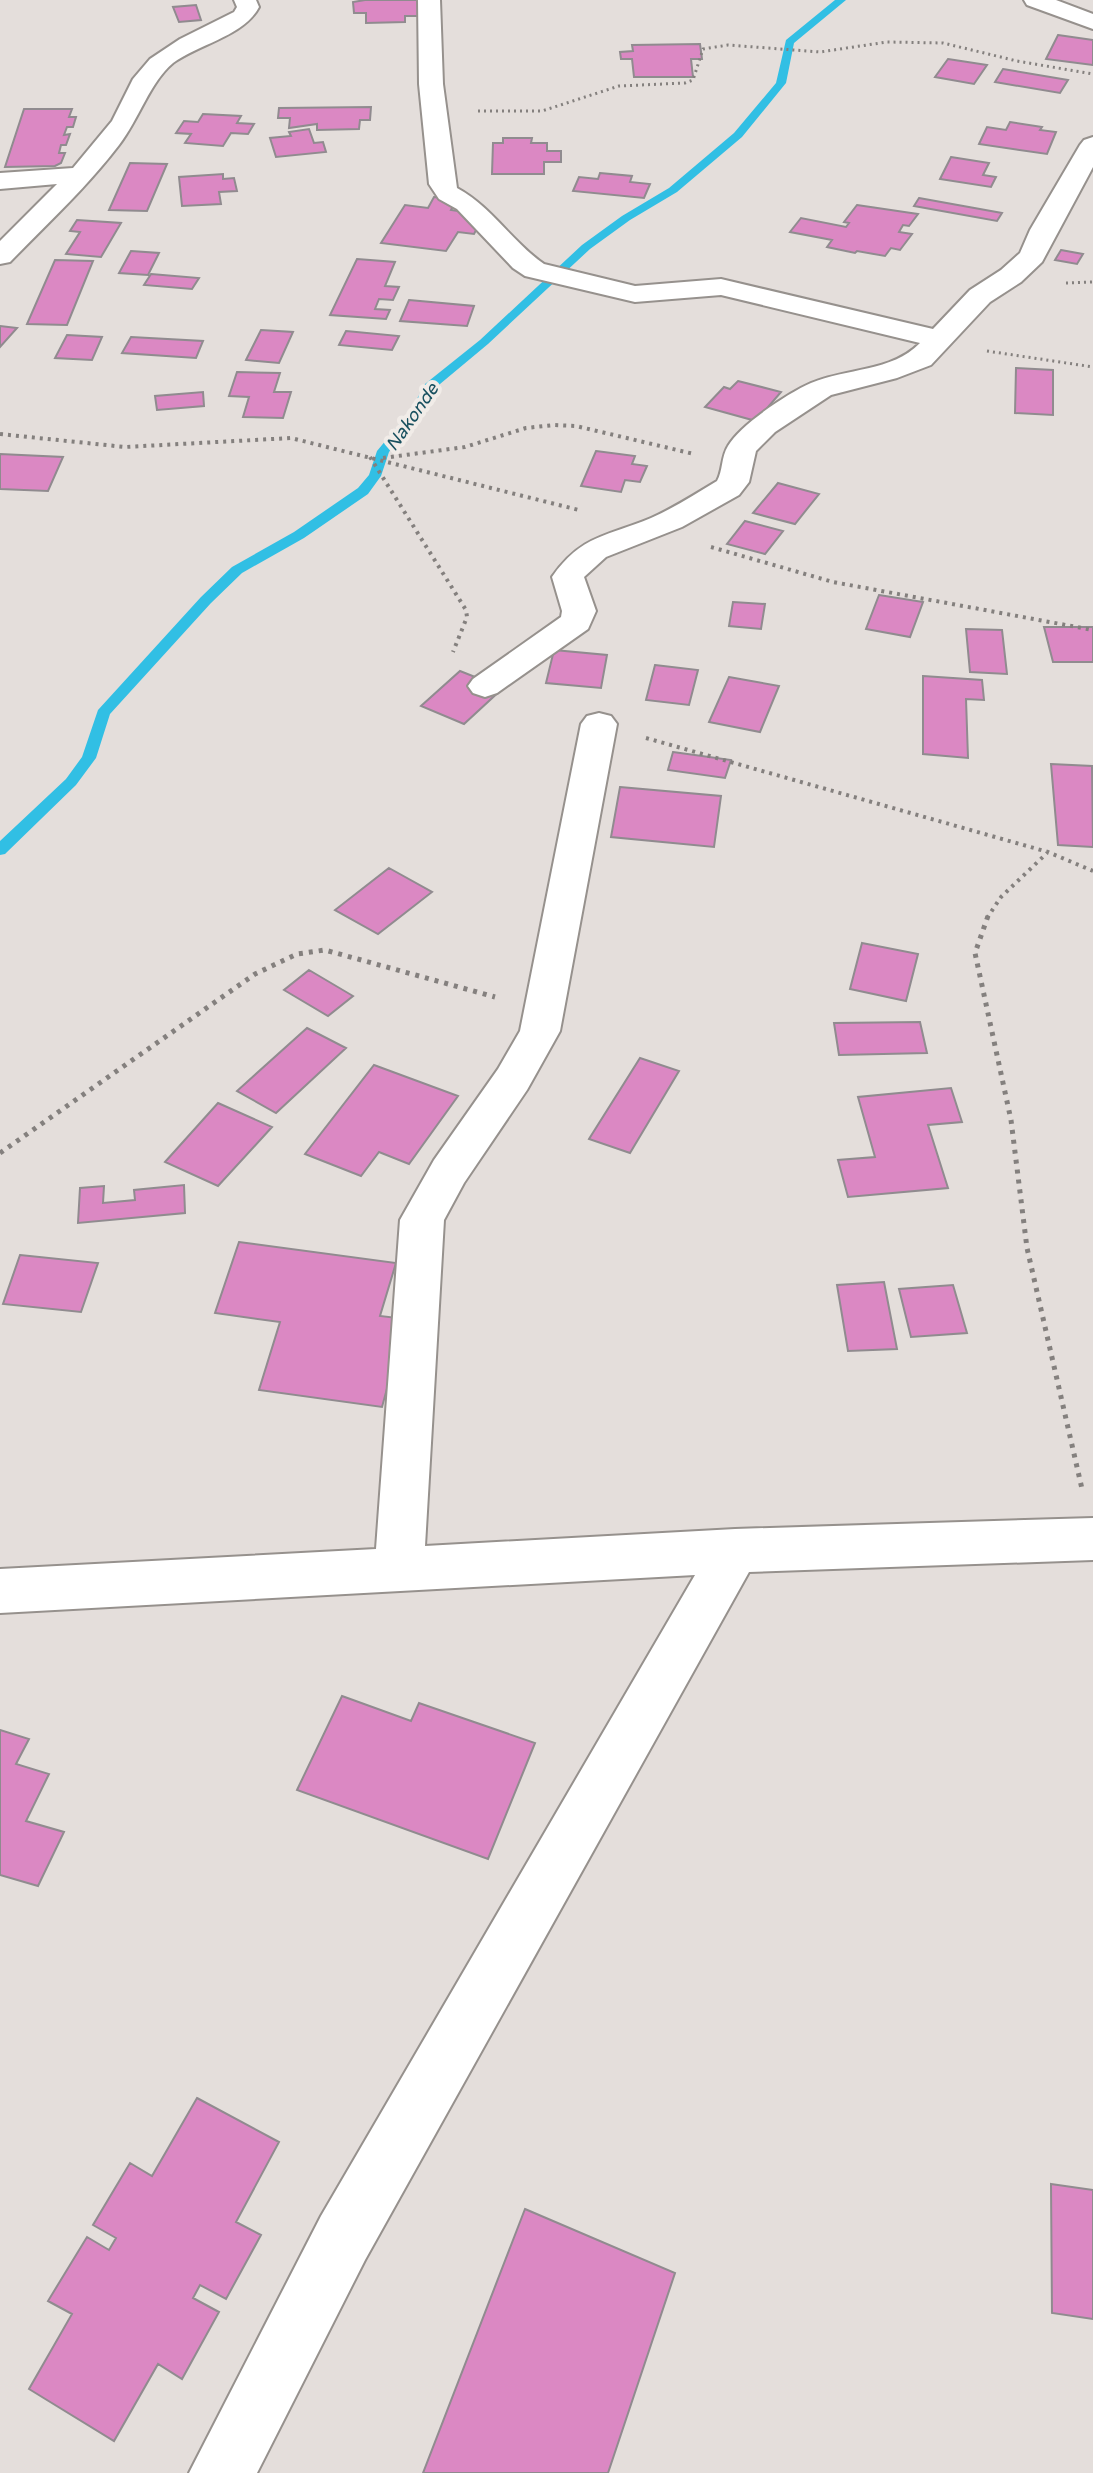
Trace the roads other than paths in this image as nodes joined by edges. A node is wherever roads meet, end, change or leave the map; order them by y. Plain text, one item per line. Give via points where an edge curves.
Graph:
1 (245, 0) edge
2 (429, 0) edge
3 (1035, 0) edge
4 (1093, 22) edge
5 (1093, 145) edge
6 (80, 175) junction
7 (0, 181) edge
8 (0, 256) edge
9 (936, 341) junction
10 (485, 686) road end
11 (599, 724) road end
12 (1090, 1522) edge
13 (735, 1551) junction
14 (399, 1569) junction
15 (0, 1591) edge
16 (222, 2473) edge

1 - 6 street via 243,16 157,64 137,89 124,124
2 - 9 street via 433,110 444,189 466,203 523,262 535,270 635,294 721,287
3 - 4 street
5 - 9 street via 1032,256 980,296
6 - 7 street
6 - 8 street
9 - 10 street via 909,365 821,389 750,438 728,488 653,529 610,541 578,561 568,577 579,611 576,622
11 - 14 street via 546,1011 528,1056 455,1159 422,1220
12 - 13 street
13 - 14 street
13 - 16 street via 343,2238
14 - 15 street

